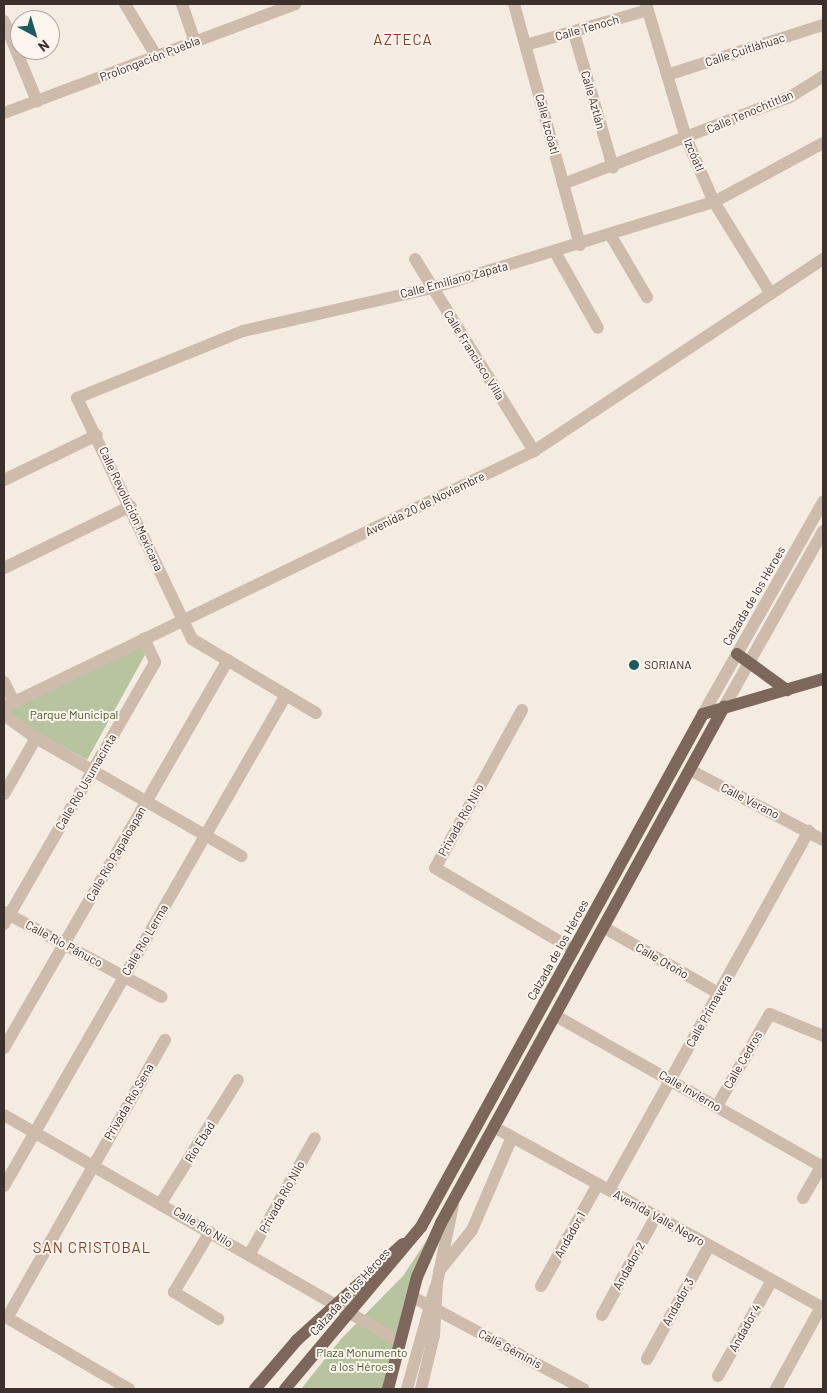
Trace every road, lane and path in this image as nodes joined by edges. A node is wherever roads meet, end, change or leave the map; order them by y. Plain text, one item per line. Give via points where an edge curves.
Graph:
1 (125, 4) edge
2 (182, 4) edge
3 (295, 4) edge
4 (514, 4) edge
5 (647, 7) edge
6 (4, 22) edge
7 (823, 24) edge
8 (574, 32) junction
9 (195, 42) junction
10 (526, 45) junction
11 (157, 57) junction
12 (667, 75) junction
13 (823, 76) edge
14 (37, 101) junction
15 (4, 113) edge
16 (686, 138) junction
17 (823, 143) edge
18 (612, 167) junction
19 (563, 184) junction
20 (714, 202) junction
21 (611, 236) junction
22 (580, 245) junction
23 (555, 252) junction
24 (415, 259) dead end
25 (823, 259) edge
26 (432, 288) junction
27 (771, 294) junction
28 (646, 297) dead end
29 (598, 328) dead end
30 (77, 398) joint
31 (96, 435) junction
32 (534, 451) junction
33 (4, 480) edge
34 (823, 502) edge
35 (130, 506) junction
36 (823, 531) edge
37 (4, 568) edge
38 (184, 622) junction
39 (144, 638) junction
40 (737, 654) junction
41 (228, 660) junction
42 (748, 665) junction
43 (823, 679) edge
44 (4, 682) edge
45 (787, 690) junction
46 (286, 695) junction
47 (7, 706) edge
48 (724, 707) junction
49 (522, 710) dead end
50 (316, 713) dead end
51 (703, 714) junction
52 (36, 738) junction
53 (92, 771) junction
54 (692, 771) junction
55 (4, 794) edge
56 (146, 801) junction
57 (809, 831) junction
58 (205, 836) junction
59 (823, 840) edge
60 (241, 856) dead end
61 (5, 917) edge
62 (605, 928) junction
63 (64, 943) junction
64 (574, 950) junction
65 (124, 976) junction
66 (718, 993) junction
67 (162, 997) dead end
68 (556, 1016) junction
69 (823, 1036) edge
70 (165, 1040) dead end
71 (4, 1048) edge
72 (238, 1080) dead end
73 (670, 1080) junction
74 (717, 1106) junction
75 (4, 1116) edge
76 (494, 1127) junction
77 (34, 1132) junction
78 (512, 1137) junction
79 (315, 1138) dead end
80 (93, 1165) junction
81 (822, 1165) edge
82 (4, 1186) edge
83 (603, 1187) junction
84 (803, 1198) dead end
85 (454, 1200) junction
86 (162, 1203) junction
87 (656, 1216) junction
88 (421, 1227) junction
89 (210, 1232) junction
90 (709, 1246) junction
91 (249, 1255) junction
92 (438, 1277) junction
93 (772, 1280) junction
94 (541, 1286) dead end
95 (411, 1296) junction
96 (334, 1304) junction
97 (432, 1307) junction
98 (822, 1308) edge
99 (351, 1314) junction
100 (602, 1316) dead end
101 (5, 1317) edge
102 (218, 1319) dead end
103 (400, 1342) junction
104 (647, 1360) dead end
105 (718, 1376) dead end
106 (129, 1389) edge
107 (254, 1389) edge
108 (285, 1389) edge
109 (388, 1389) edge
110 (407, 1389) edge
111 (421, 1389) edge
112 (584, 1389) edge
113 (776, 1389) edge

1 - 11 street
2 - 9 street
3 - 9 street, Prolongación Puebla
4 - 10 street, Calle Izcóatl
5 - 8 street, Calle Tenoch
5 - 12 street, Izcóatl
6 - 14 street
7 - 12 street, Calle Cuitláhuac
8 - 10 street, Calle Tenoch
8 - 18 street, Calle Aztlán
9 - 11 street, Prolongación Puebla
10 - 19 street, Calle Izcóatl
11 - 14 street, Prolongación Puebla
12 - 16 street, Izcóatl
13 - 16 street, Calle Tenochtitlan via 790,97
14 - 15 street, Prolongación Puebla
16 - 18 street, Calle Tenochtitlan
16 - 20 street, Izcóatl
17 - 20 street, Calle Emiliano Zapata
18 - 19 street, Calle Tenochtitlan
19 - 22 street, Calle Izcóatl
20 - 21 street, Calle Emiliano Zapata
20 - 27 street, Izcóatl
21 - 22 street, Calle Emiliano Zapata
21 - 28 street
22 - 23 street, Calle Emiliano Zapata
23 - 26 street, Calle Emiliano Zapata
23 - 29 street
24 - 26 street, Calle Francisco Villa
25 - 27 street, Avenida 20 de Noviembre
26 - 30 street, Calle Emiliano Zapata via 243,331
26 - 32 street, Calle Francisco Villa
27 - 32 street, Avenida 20 de Noviembre
30 - 31 street, Calle Revolución Mexicana
31 - 33 street
31 - 35 street, Calle Revolución Mexicana
32 - 38 street, Avenida 20 de Noviembre
34 - 40 street, Calzada de los Héroes
35 - 37 street
35 - 38 street, Calle Revolución Mexicana
36 - 42 street
38 - 39 street, Avenida 20 de Noviembre
38 - 41 street, Calle Revolución Mexicana via 192,639
39 - 47 street, Avenida 20 de Noviembre
39 - 53 street, Calle Río Usumacinta via 155,662
40 - 42 main road
40 - 51 street, Calzada de los Héroes
41 - 46 street, Calle Revolución Mexicana
41 - 56 street, Calle Río Papaloapan
42 - 45 main road
42 - 48 street
43 - 45 main road
44 - 47 street
45 - 48 main road
46 - 50 street, Calle Revolución Mexicana
46 - 58 street, Calle Río Lerma
47 - 52 street via 8,718
48 - 51 main road
48 - 54 main road
49 - 64 street, Privada Río Nilo via 435,868
51 - 64 main road, Calzada de los Héroes
52 - 53 street
52 - 55 street
53 - 56 street
53 - 61 street, Calle Río Usumacinta
54 - 57 street, Calle Verano
54 - 62 main road
56 - 58 street
56 - 63 street, Calle Río Papaloapan
57 - 59 street, Calle Verano
57 - 66 street, Calle Primavera
58 - 60 street
58 - 65 street, Calle Río Lerma
61 - 63 street, Calle Río Pánuco
62 - 66 street, Calle Otoño
62 - 68 main road
63 - 65 street, Calle Río Pánuco
63 - 71 street, Calle Río Papaloapan
64 - 88 main road, Calzada de los Héroes
65 - 67 street, Calle Río Pánuco
65 - 77 street, Calle Río Lerma
66 - 73 street, Calle Primavera
68 - 73 street, Calle Invierno
68 - 76 main road
69 - 74 street, Calle Cedros via 770,1014
70 - 80 street, Privada Río Sena
72 - 86 street, Río Ebad
73 - 74 street, Calle Invierno
73 - 83 street, Calle Primavera
74 - 81 street, Calle Invierno
75 - 77 street, Calle Río Nilo
76 - 78 street, Avenida Valle Negro
76 - 85 main road
77 - 80 street, Calle Río Nilo
77 - 82 street, Calle Río Lerma
78 - 83 street, Avenida Valle Negro
78 - 92 street via 472,1230
79 - 91 street, Privada Río Nilo
80 - 86 street, Calle Río Nilo
80 - 101 street, Privada Río Sena
81 - 84 street
83 - 87 street, Avenida Valle Negro
83 - 94 street, Andador 1
85 - 92 street
85 - 95 main road
86 - 89 street, Calle Río Nilo
87 - 90 street, Avenida Valle Negro
87 - 100 street, Andador 2
88 - 96 main road
88 - 99 main road, Calzada de los Héroes
89 - 91 street, Calle Río Nilo
89 - 102 street via 174,1292
90 - 93 street, Avenida Valle Negro
90 - 104 street, Andador 3
91 - 96 street, Calle Río Nilo
92 - 97 street
93 - 98 street, Avenida Valle Negro
93 - 105 street, Andador 4
95 - 97 street, Calle Géminis
95 - 103 main road
96 - 99 street, Calle Río Nilo
96 - 107 main road
97 - 110 street
97 - 111 street
97 - 112 street, Calle Géminis
98 - 113 street
99 - 103 street, Calle Río Nilo
99 - 108 main road, Calzada de los Héroes
101 - 106 street
103 - 109 main road

